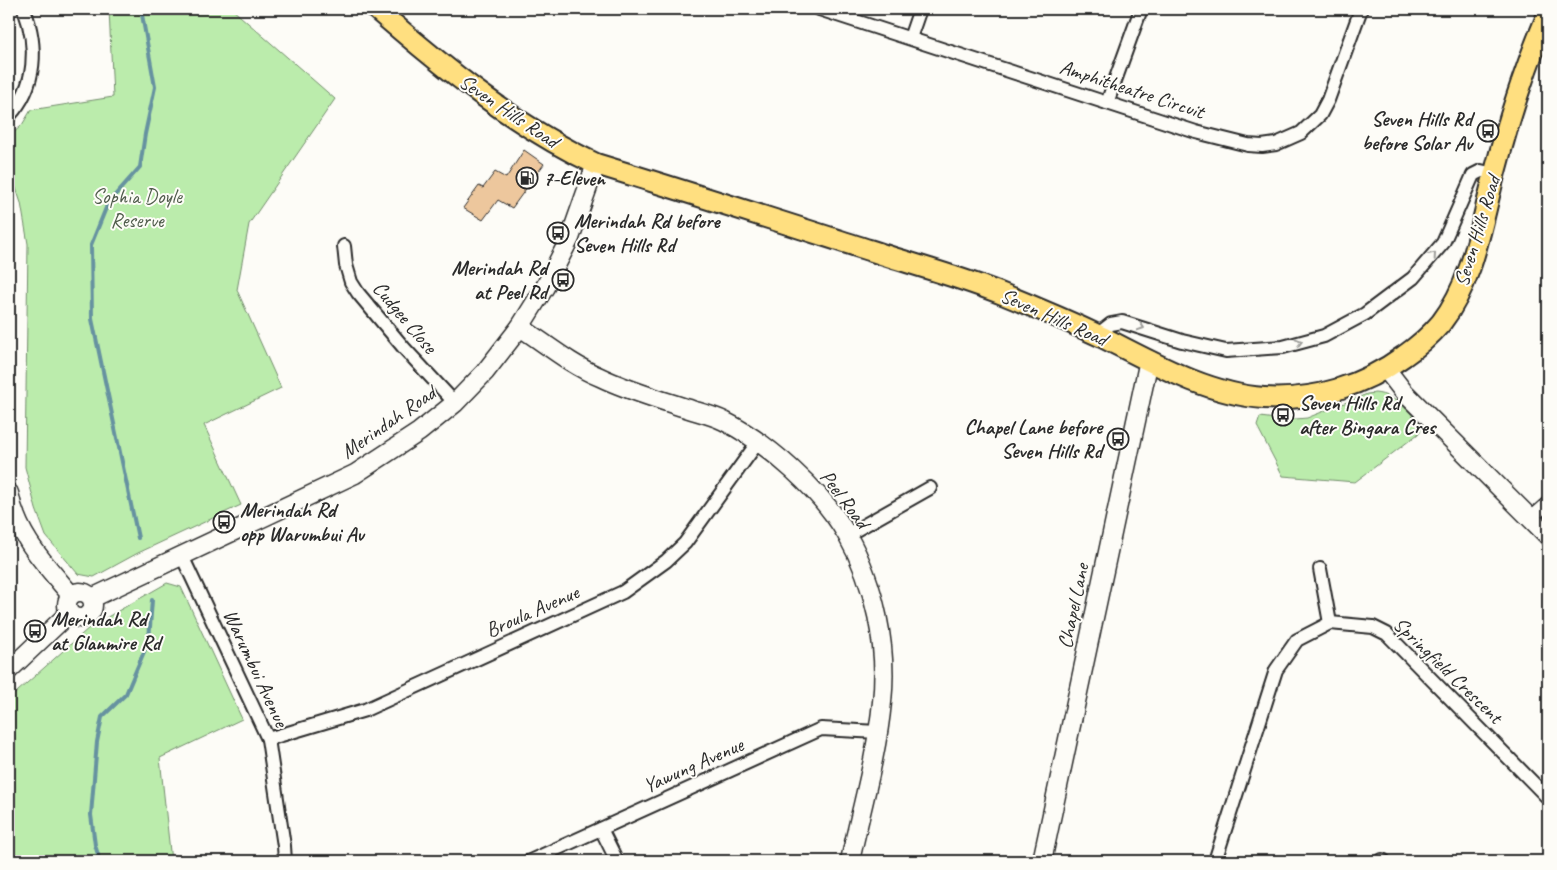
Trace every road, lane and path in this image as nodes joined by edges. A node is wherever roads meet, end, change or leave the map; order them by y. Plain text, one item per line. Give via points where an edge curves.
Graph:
1 (24, 9) edge
2 (376, 9) edge
3 (819, 9) edge
4 (920, 9) edge
5 (1141, 9) edge
6 (1361, 9) edge
7 (1548, 14) edge
8 (910, 38) junction
9 (1107, 103) junction
10 (9, 116) edge
11 (596, 164) junction
12 (1494, 174) junction
13 (344, 246) dead end
14 (520, 327) junction
15 (1097, 335) junction
16 (1149, 360) junction
17 (1386, 369) junction
18 (455, 403) junction
19 (758, 442) junction
20 (930, 488) dead end
21 (9, 494) edge
22 (1548, 503) edge
23 (1531, 518) junction
24 (12, 520) edge
25 (847, 535) junction
26 (1548, 536) edge
27 (182, 556) junction
28 (1320, 570) dead end
29 (71, 595) junction
30 (92, 598) junction
31 (69, 613) junction
32 (1330, 623) junction
33 (9, 670) edge
34 (878, 732) junction
35 (268, 739) junction
36 (1548, 798) edge
37 (601, 828) junction
38 (285, 861) edge
39 (530, 861) edge
40 (617, 861) edge
41 (850, 861) edge
42 (1042, 861) edge
43 (1215, 861) edge

1 - 10 street via 34,56 27,87
2 - 11 main road, Seven Hills Road via 438,63 506,111 539,134
3 - 8 street, Amphitheatre Circuit
4 - 8 street
5 - 9 street
6 - 9 street, Amphitheatre Circuit via 1320,115 1288,140 1262,146 1248,145
7 - 12 main road, Seven Hills Road via 1514,104
8 - 9 street, Amphitheatre Circuit
11 - 14 main road, Merindah Road via 570,238
11 - 15 main road, Seven Hills Road via 1002,294
15 -> 12 street via 1111,324 1122,322 1226,351 1283,347 1324,336 1365,314 1413,278 1443,243 1473,176 1481,171
12 - 17 main road, Seven Hills Road via 1476,247 1455,301 1429,336
13 - 18 street, Cudgee Close via 349,273 358,293
14 - 18 main road, Merindah Road via 485,372
14 - 19 main road, Peel Road via 598,377 723,420
15 - 16 main road, Seven Hills Road
16 - 17 main road, Seven Hills Road via 1215,388 1261,397 1304,397 1328,393
16 - 42 main road, Chapel Lane
17 - 23 main road via 1403,391
18 - 27 main road, Merindah Road via 420,432 355,474
19 - 25 main road, Peel Road via 803,480
19 - 35 street, Broula Avenue via 685,543 623,592 365,710
20 - 25 street
21 - 24 main road
22 - 23 street
23 - 26 main road
24 - 29 main road
25 - 34 main road, Peel Road via 872,595 879,624 884,665
27 - 30 main road, Merindah Road
27 - 35 street, Warumbui Avenue
28 - 32 street
29 - 30 main road via 84,592
29 - 31 main road via 66,606
30 - 31 main road via 93,607 89,615 81,619
31 - 33 main road
32 - 36 street, Springfield Crescent via 1373,627 1387,634
32 - 43 street via 1297,640 1276,670
34 - 37 street, Yawung Avenue via 821,729
34 - 41 main road, Peel Road
35 - 38 street, Warumbui Avenue
37 - 39 street, Yawung Avenue
37 - 40 street

